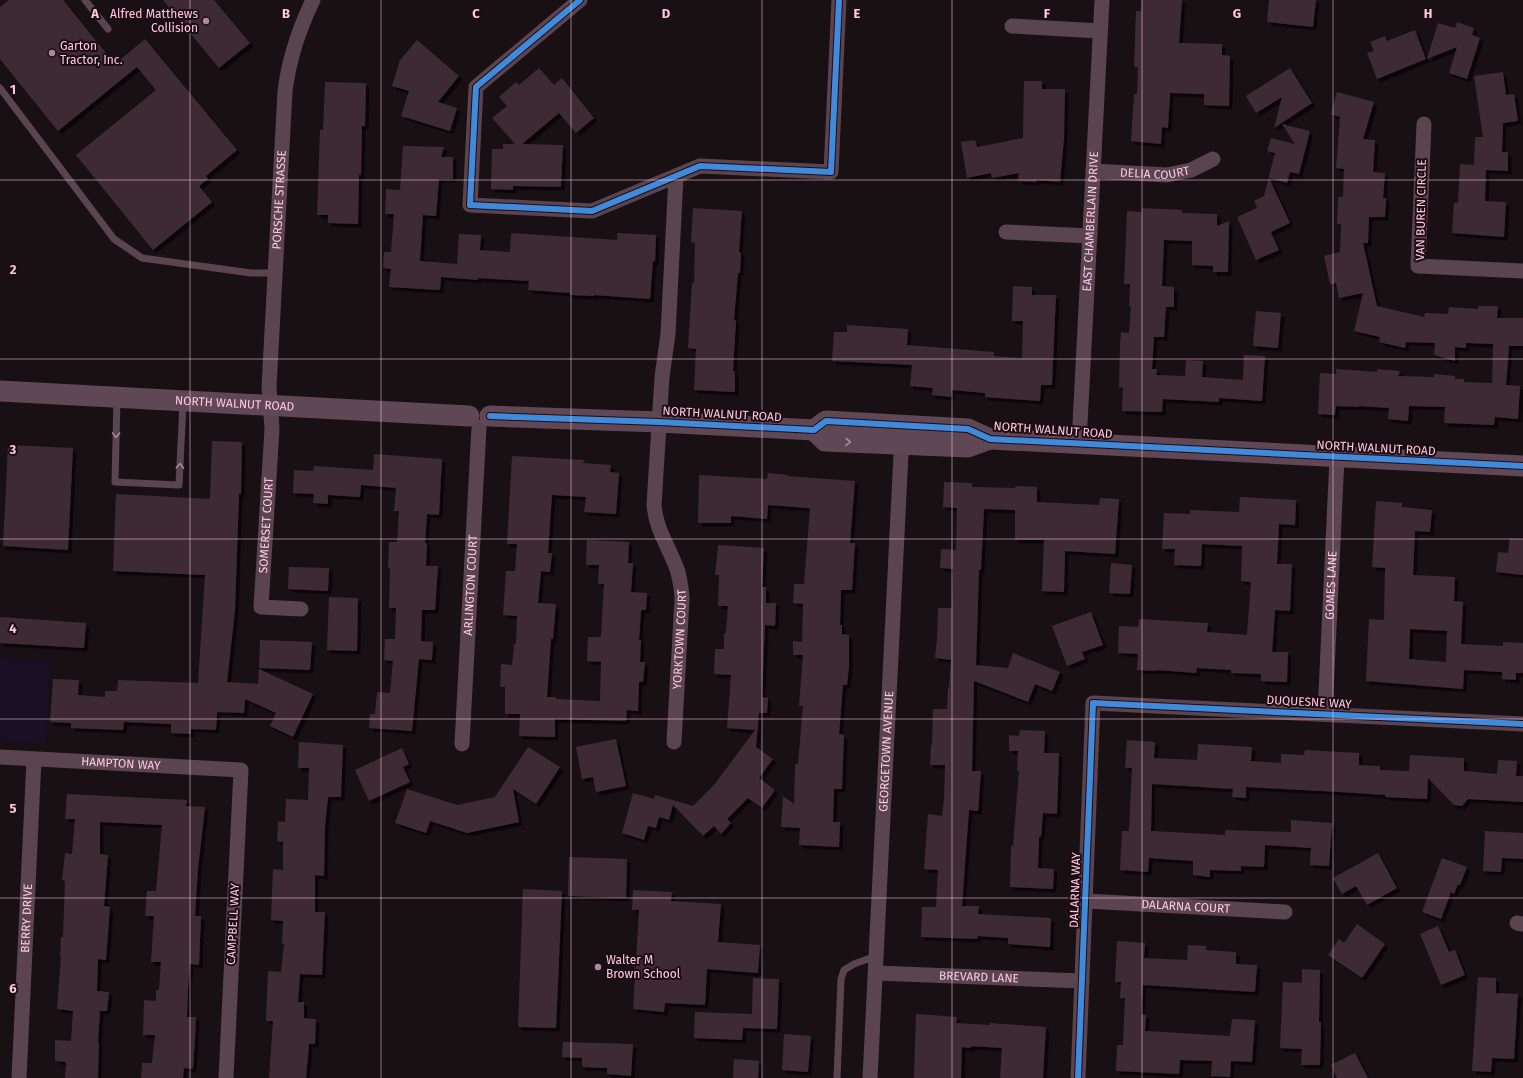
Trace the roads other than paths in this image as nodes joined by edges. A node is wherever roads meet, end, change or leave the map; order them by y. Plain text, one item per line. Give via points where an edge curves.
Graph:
1 (85, 0) edge
2 (313, 0) edge
3 (580, 0) edge
4 (839, 0) edge
5 (1102, 0) edge
6 (1012, 26) dead end
7 (108, 29) dead end
8 (1100, 31) junction
9 (0, 88) edge
10 (1424, 124) dead end
11 (1214, 159) dead end
12 (1094, 171) junction
13 (676, 176) junction
14 (1006, 232) dead end
15 (1090, 236) junction
16 (1523, 271) edge
17 (275, 273) junction
18 (0, 390) edge
19 (118, 396) junction
20 (183, 400) junction
21 (270, 404) junction
22 (479, 420) junction
23 (659, 422) junction
24 (902, 435) junction
25 (1079, 443) junction
26 (1337, 457) junction
27 (1523, 466) edge
28 (301, 609) dead end
29 (1093, 703) joint
30 (1325, 714) junction
31 (1523, 724) edge
32 (674, 742) dead end
33 (462, 744) dead end
34 (0, 757) edge
35 (34, 759) junction
36 (241, 770) joint
37 (1086, 902) junction
38 (1286, 912) dead end
39 (876, 956) junction
40 (876, 972) junction
41 (1082, 981) junction
42 (19, 1078) edge
43 (226, 1078) edge
44 (836, 1078) edge
45 (870, 1078) edge
46 (1078, 1078) edge

1 - 7 lane
2 - 17 street, PORSCHE STRASSE via 295,43 284,91
3 - 13 street via 476,87 470,205 592,211
4 - 13 street via 831,172 700,166
5 - 8 street, EAST CHAMBERLAIN DRIVE
6 - 8 street
8 - 12 street, EAST CHAMBERLAIN DRIVE
9 - 17 lane via 114,239 142,258 251,273
10 - 16 street, VAN BUREN CIRCLE via 1418,266
11 - 12 street, DELIA COURT via 1191,170 1167,175
12 - 15 street, EAST CHAMBERLAIN DRIVE
13 - 23 street, YORKTOWN COURT via 668,334
14 - 15 street
15 - 25 street, EAST CHAMBERLAIN DRIVE
17 - 21 street, PORSCHE STRASSE
18 - 19 street, NORTH WALNUT ROAD
19 - 20 street, NORTH WALNUT ROAD
19 -> 20 lane via 115,482 179,485
20 - 21 street, NORTH WALNUT ROAD
21 - 22 street, NORTH WALNUT ROAD
21 - 28 street, SOMERSET COURT via 272,429 261,607
22 - 23 street, NORTH WALNUT ROAD
22 - 33 street, ARLINGTON COURT
23 - 24 street, NORTH WALNUT ROAD via 814,430 825,441
23 - 32 street, YORKTOWN COURT via 655,515 678,572 682,599
24 - 25 street, NORTH WALNUT ROAD via 968,447 990,439
24 - 39 street, GEORGETOWN AVENUE
25 - 26 street, NORTH WALNUT ROAD
26 - 27 street, NORTH WALNUT ROAD
26 - 30 street, GOMES LANE
29 - 30 street, DUQUESNE WAY
29 - 37 street, DALARNA WAY
30 - 31 street, DUQUESNE WAY
34 - 35 street, HAMPTON WAY
35 - 36 street, HAMPTON WAY
35 - 42 street, BERRY DRIVE
36 - 43 street, CAMPBELL WAY
37 - 38 street, DALARNA COURT
37 - 41 street, DALARNA WAY
39 - 40 street, GEORGETOWN AVENUE
39 - 44 lane via 844,970 841,979
40 - 41 street, BREVARD LANE
40 - 45 street, GEORGETOWN AVENUE
41 - 46 street, DALARNA WAY

